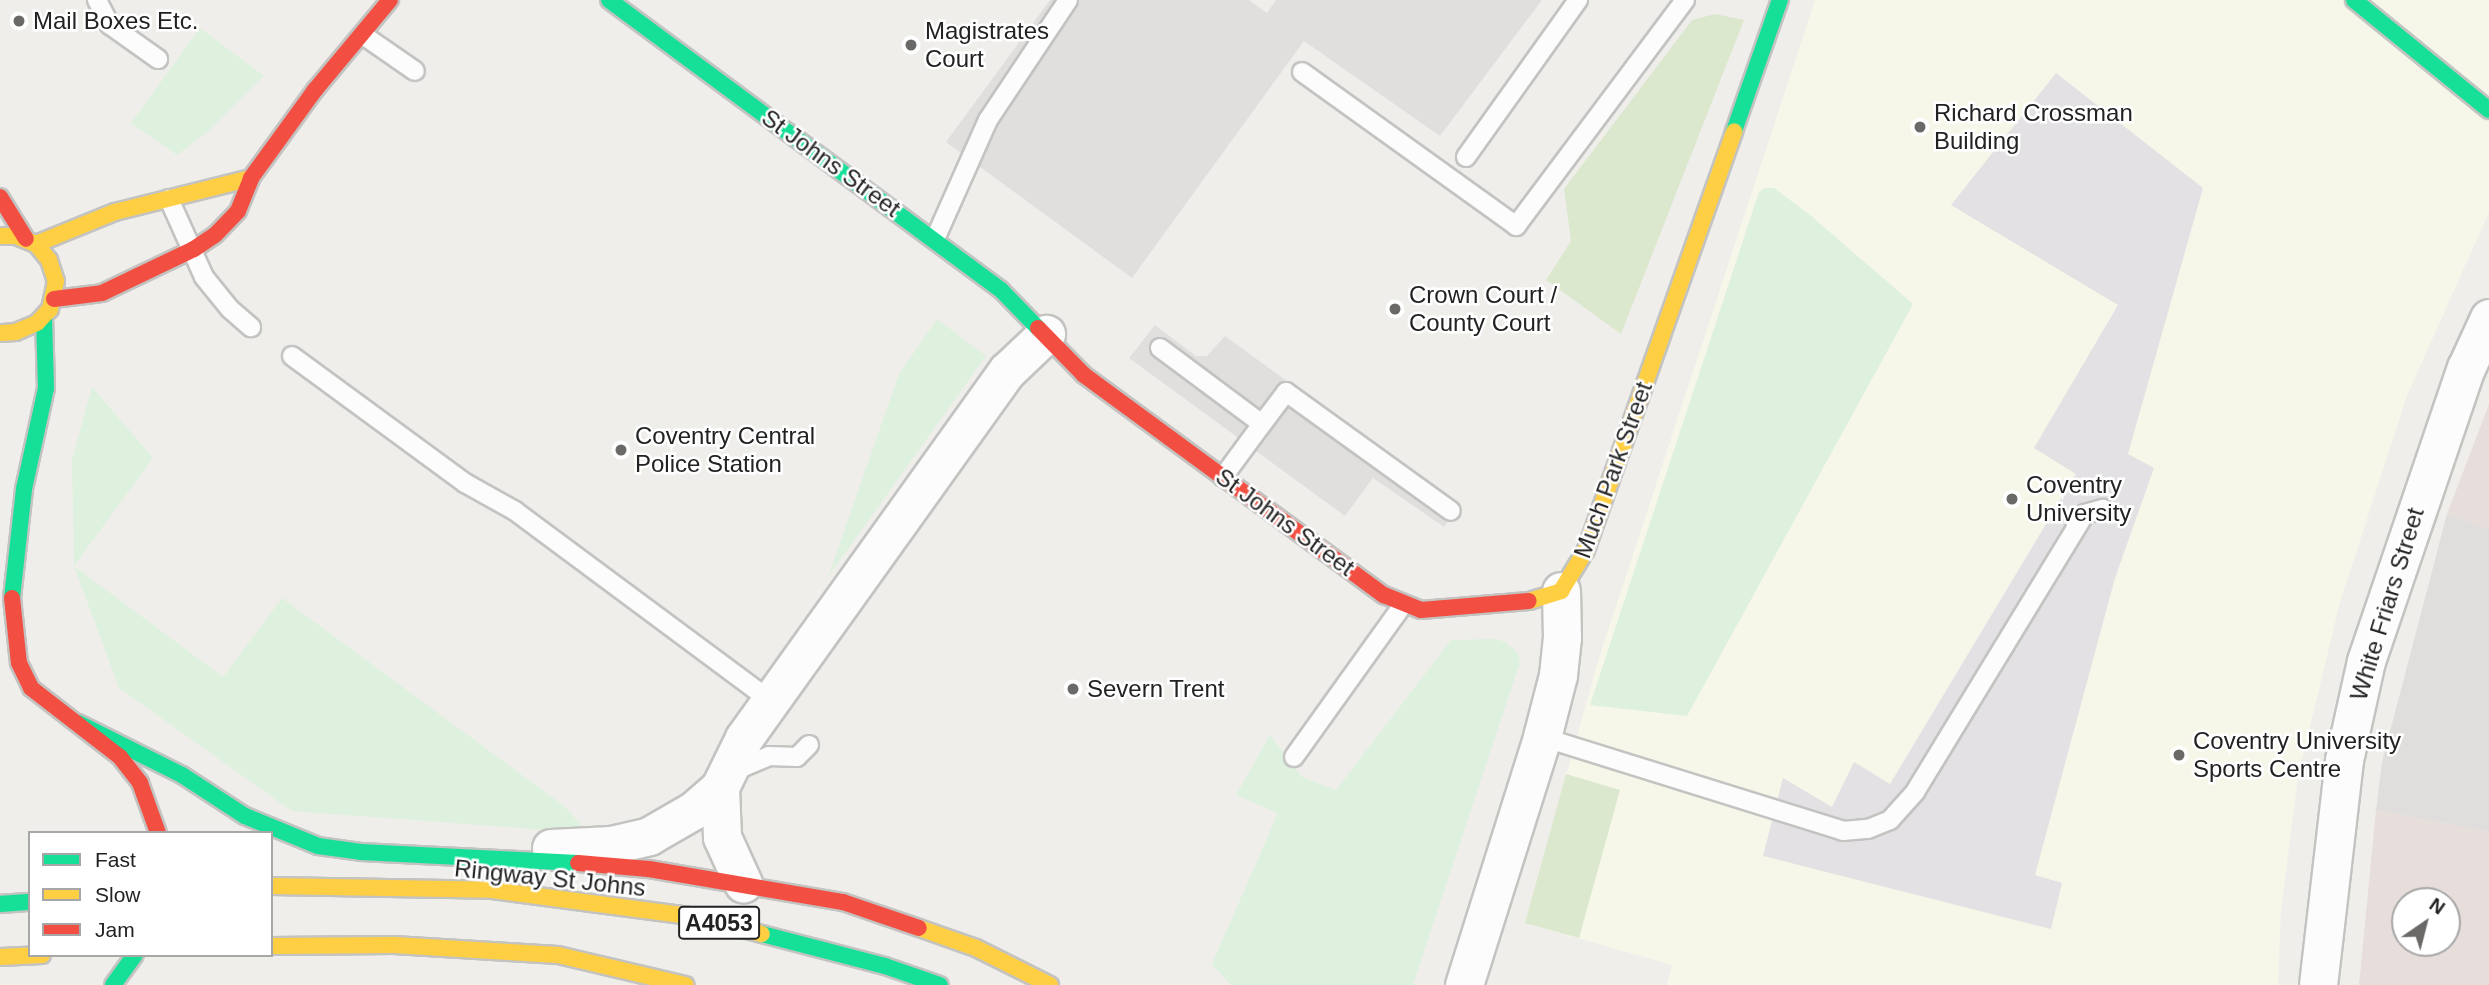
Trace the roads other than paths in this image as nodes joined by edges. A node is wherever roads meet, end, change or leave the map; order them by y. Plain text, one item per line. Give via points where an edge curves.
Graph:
1 (97, 0) edge
2 (390, 0) edge
3 (609, 0) edge
4 (1069, 0) edge
5 (1578, 0) edge
6 (1685, 0) edge
7 (1780, 0) edge
8 (2354, 0) edge
9 (363, 35) junction
10 (158, 59) dead end
11 (415, 71) dead end
12 (1302, 72) dead end
13 (2489, 110) edge
14 (1466, 158) dead end
15 (251, 178) junction
16 (0, 197) edge
17 (169, 199) junction
18 (0, 236) edge
19 (935, 239) junction
20 (31, 242) junction
21 (194, 249) junction
22 (54, 299) junction
23 (44, 317) junction
24 (2489, 318) edge
25 (251, 327) dead end
26 (0, 332) edge
27 (1046, 334) junction
28 (1160, 348) dead end
29 (292, 356) dead end
30 (1262, 424) junction
31 (1223, 477) junction
32 (2103, 509) dead end
33 (1451, 511) dead end
34 (1561, 591) junction
35 (1403, 605) junction
36 (10, 681) dead end
37 (31, 688) junction
38 (771, 701) junction
39 (78, 723) junction
40 (1542, 737) junction
41 (809, 744) dead end
42 (1294, 757) dead end
43 (724, 782) junction
44 (158, 831) edge
45 (463, 854) junction
46 (743, 883) junction
47 (273, 886) edge
48 (28, 902) edge
49 (0, 904) edge
50 (273, 946) edge
51 (28, 956) edge
52 (0, 957) edge
53 (134, 957) edge
54 (113, 985) edge
55 (686, 985) edge
56 (940, 985) edge
57 (1050, 985) edge
58 (1464, 985) edge
59 (2318, 985) edge

1 - 10 lane via 110,24
2 - 9 main road
3 - 19 main road, St Johns Street
4 - 19 lane via 989,120
5 - 14 lane
6 - 12 lane via 1516,226
7 - 34 main road, Much Park Street via 1586,550
8 - 13 main road
9 - 11 lane
9 - 15 main road via 315,90
15 - 17 main road
15 - 21 main road via 238,211
16 - 20 main road
17 - 20 main road
17 - 21 lane
18 - 20 main road
19 - 27 main road, St Johns Street via 1001,289
20 - 22 main road via 54,269
21 - 22 main road via 102,293
21 - 25 lane via 215,293
22 - 23 main road
23 - 26 main road via 27,329
23 - 37 main road via 46,388 24,489 11,590 19,663
24 - 59 street, White Friars Street via 2458,392 2366,661 2344,760
27 - 31 main road, St Johns Street via 1084,375
27 - 38 street via 1007,371
28 - 30 lane
29 - 38 lane via 464,483 514,510
30 - 31 lane
30 - 33 lane via 1286,392
31 - 35 main road, St Johns Street
32 - 40 lane via 2085,514 1915,792 1890,820 1868,829 1843,831
34 - 35 main road, St Johns Street via 1531,601 1458,609 1421,610
34 - 40 street via 1558,675
35 - 42 lane
36 - 37 main road
37 - 39 main road
38 - 43 street via 744,738
39 - 44 main road via 120,757 140,783
39 - 45 main road via 182,775 245,816 318,846 361,852
40 - 58 street
41 - 43 lane via 797,757 769,756 741,765
43 - 45 street via 694,810 649,836 611,845
43 - 46 street via 722,837
45 - 46 main road via 649,869
46 - 57 main road via 843,902 976,948
47 - 56 main road, Ringway St Johns / A4053 via 492,890 697,917
48 - 49 main road
50 - 55 main road via 394,945 558,955
51 - 52 main road
53 - 54 main road

